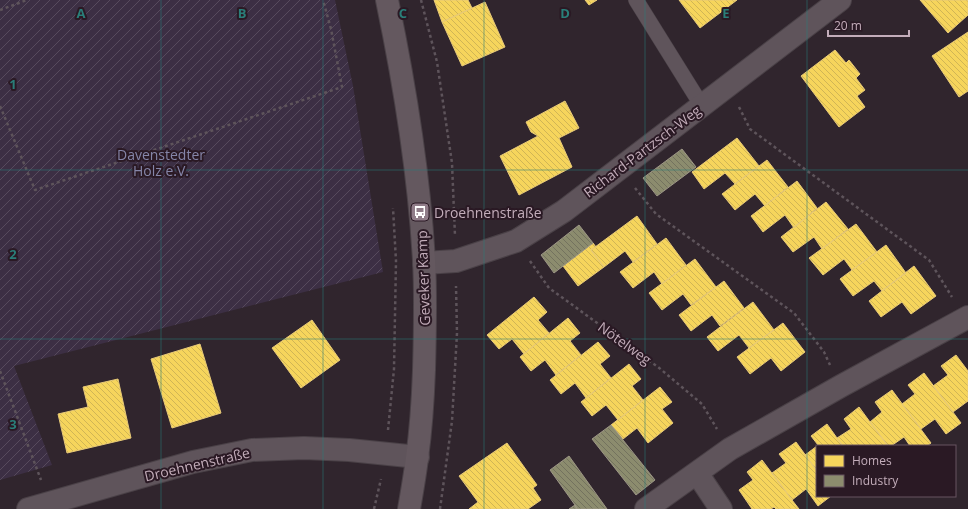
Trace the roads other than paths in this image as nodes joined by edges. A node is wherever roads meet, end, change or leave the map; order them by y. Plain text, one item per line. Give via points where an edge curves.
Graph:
1 (387, 0) edge
2 (636, 0) edge
3 (840, 0) edge
4 (702, 106) junction
5 (424, 263) junction
6 (967, 318) edge
7 (418, 457) junction
8 (697, 472) junction
9 (28, 509) edge
10 (409, 509) edge
11 (646, 509) edge
12 (721, 509) edge

1 - 5 street, Geveker Kamp via 413,143
2 - 4 lane
3 - 4 street, Richard-Partzsch-Weg
4 - 5 street, Richard-Partzsch-Weg via 564,211 516,240 456,261
5 - 7 street, Geveker Kamp via 425,334
6 - 8 street via 730,449
7 - 9 street, Droehnenstraße via 304,448 252,450 192,462
7 - 10 street, Geveker Kamp
8 - 11 street
8 - 12 street

